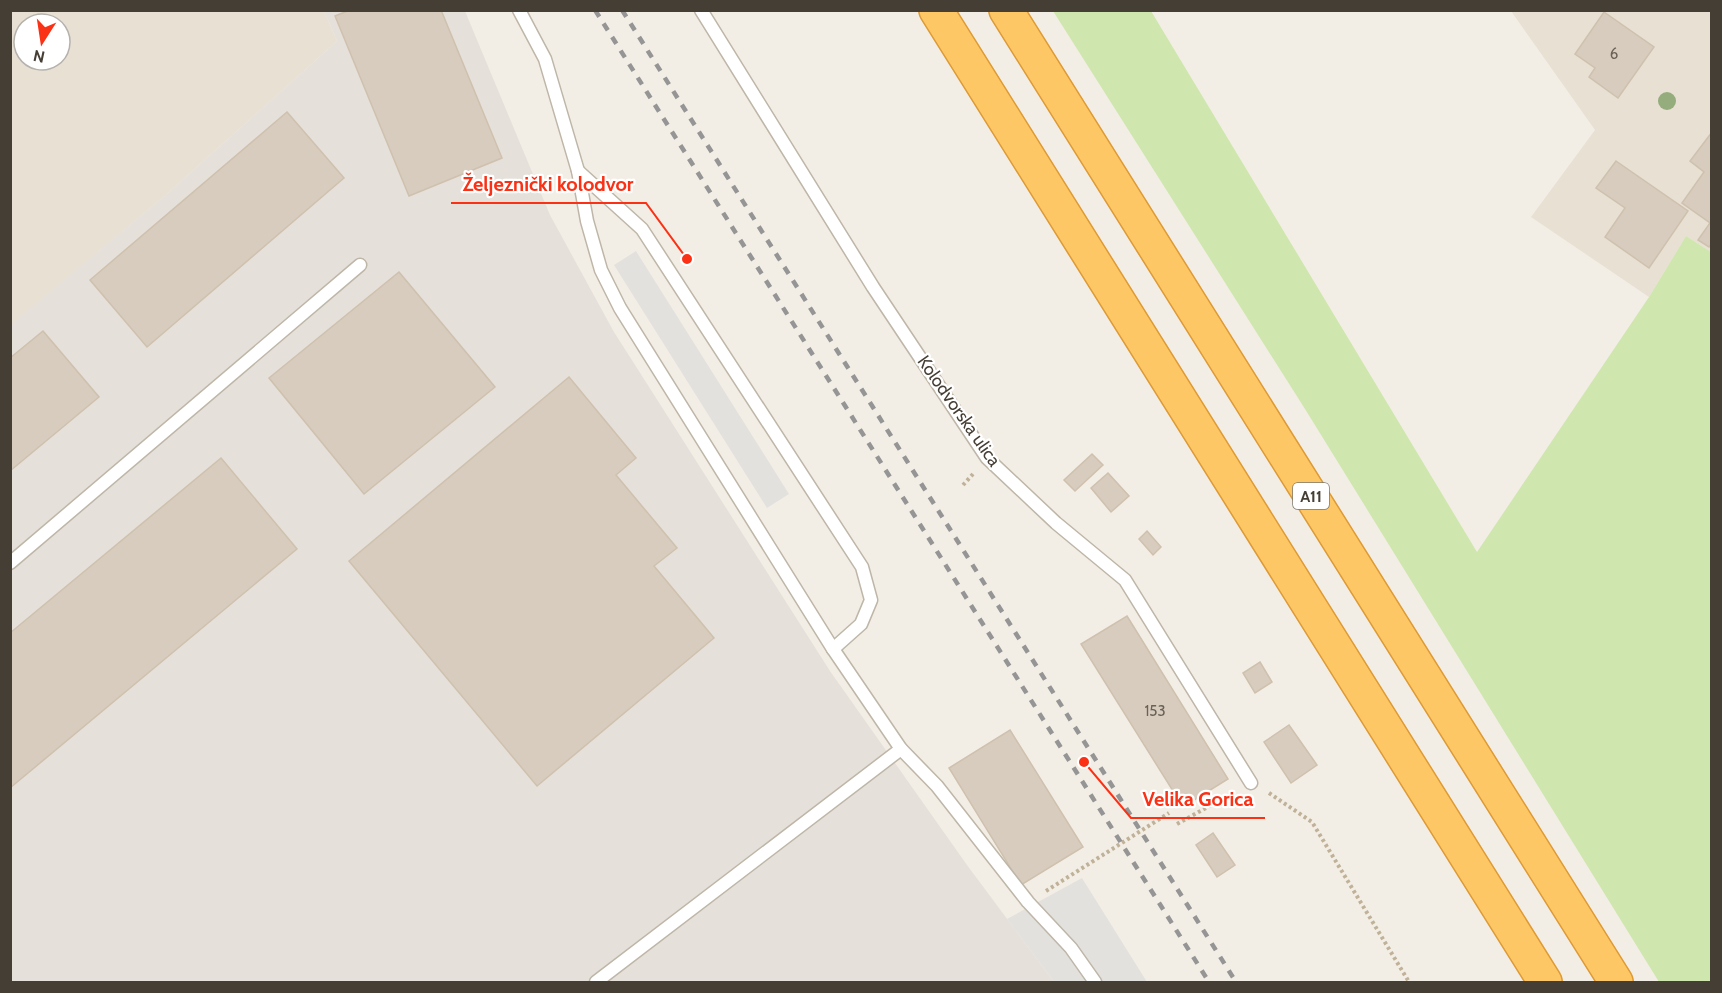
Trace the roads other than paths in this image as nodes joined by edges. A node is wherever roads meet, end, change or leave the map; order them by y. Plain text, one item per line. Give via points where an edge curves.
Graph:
1 (519, 10) edge
2 (701, 10) edge
3 (936, 10) edge
4 (1006, 10) edge
5 (578, 171) junction
6 (360, 265) dead end
7 (10, 563) edge
8 (833, 649) junction
9 (901, 749) junction
10 (1251, 783) road end
11 (596, 982) edge
12 (1095, 982) edge
13 (1545, 982) edge
14 (1616, 982) edge

1 - 5 lane via 545,59
2 - 10 lane, Kolodvorska ulica via 873,286 987,458 1125,580
3 - 13 highway
4 - 14 highway, A11
5 - 8 lane via 601,270 620,308
5 - 8 lane via 642,229 862,567 871,600 861,624
6 - 7 lane
8 - 9 lane
9 - 11 lane
9 - 12 lane via 937,786

